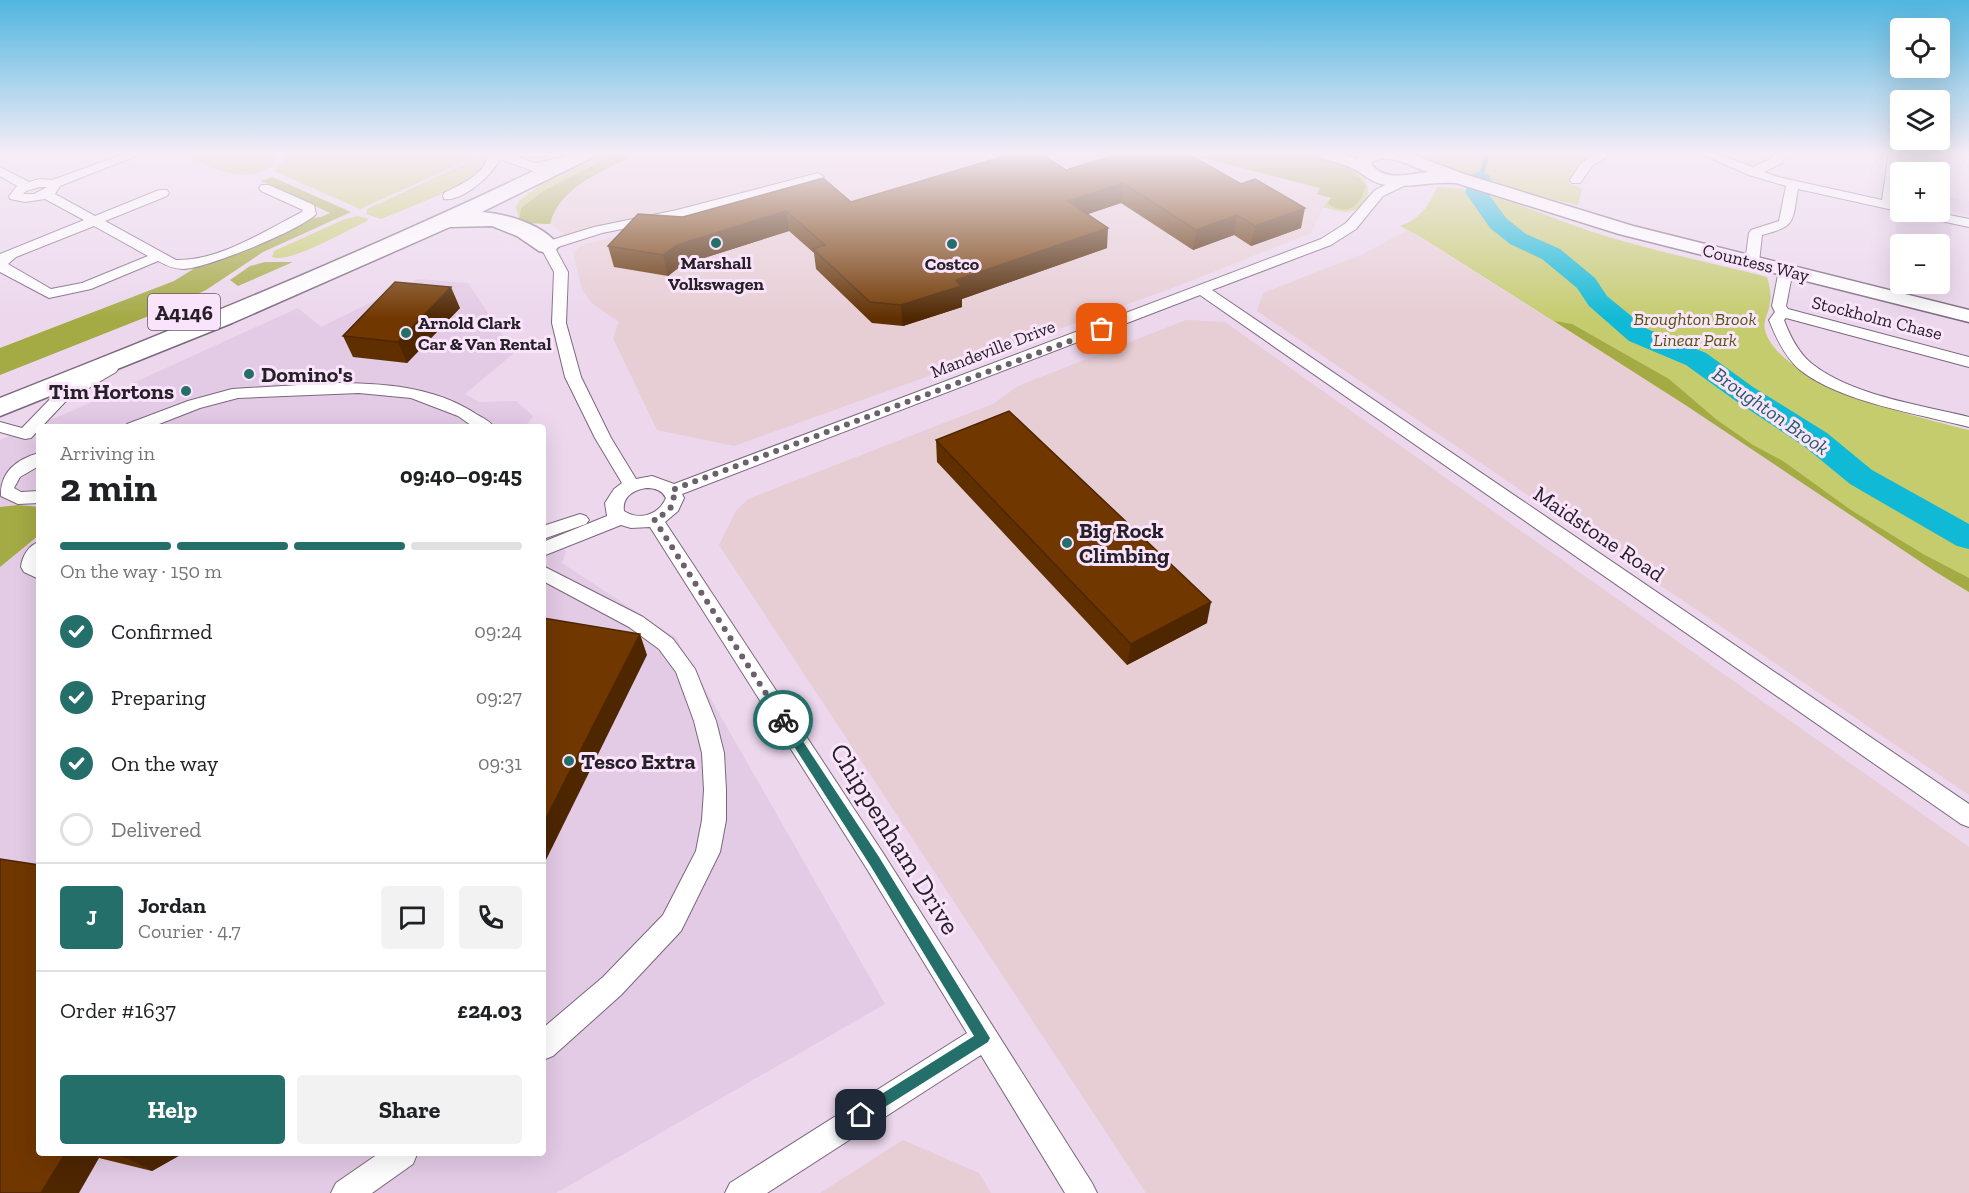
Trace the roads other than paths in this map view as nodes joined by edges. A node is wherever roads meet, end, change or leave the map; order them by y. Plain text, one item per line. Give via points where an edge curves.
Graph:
1 (75, 208) edge
2 (126, 208) edge
3 (308, 208) edge
4 (441, 208) edge
5 (444, 208) edge
6 (447, 208) edge
7 (511, 208) edge
8 (702, 208) edge
9 (1367, 208) edge
10 (1553, 208) edge
11 (1788, 208) edge
12 (435, 213) junction
13 (404, 217) dead end
14 (1950, 219) edge
15 (92, 221) junction
16 (1969, 223) edge
17 (513, 224) junction
18 (547, 246) junction
19 (159, 256) junction
20 (1752, 260) junction
21 (1785, 270) junction
22 (1203, 291) junction
23 (1969, 308) edge
24 (1783, 312) junction
25 (1969, 316) edge
26 (164, 344) junction
27 (1969, 362) edge
28 (0, 387) edge
29 (277, 391) junction
30 (0, 408) edge
31 (1969, 422) edge
32 (45, 424) edge
33 (145, 424) edge
34 (174, 424) edge
35 (481, 424) edge
36 (0, 427) edge
37 (31, 443) edge
38 (36, 461) edge
39 (8, 480) edge
40 (632, 486) junction
41 (672, 490) junction
42 (36, 497) edge
43 (9, 499) edge
44 (617, 513) junction
45 (654, 519) junction
46 (546, 532) edge
47 (546, 548) edge
48 (36, 553) edge
49 (36, 570) edge
50 (546, 575) edge
51 (1969, 817) edge
52 (983, 1038) junction
53 (546, 1043) edge
54 (400, 1156) edge
55 (346, 1193) edge
56 (740, 1193) edge
57 (1082, 1193) edge

1 - 15 street
2 - 15 street
3 - 19 street via 309,214 202,263 182,266
4 - 12 street
5 - 12 highway, A4146
6 - 12 highway, A4146
7 - 17 highway via 508,214
8 - 18 street
9 - 22 street, Mandeville Drive via 1351,226 1326,242
10 - 20 street, Countess Way
11 - 20 street via 1785,223 1756,233
12 - 17 highway
12 - 26 highway, A4146 via 393,243
13 - 28 highway, A4146
14 - 16 street
15 - 19 street
15 - 19 street via 11,254 1,264 49,294 86,286
17 - 18 highway
18 - 40 street via 561,272 559,323 573,377
20 - 21 street, Countess Way
20 - 23 street, Countess Way
21 - 24 street, Stockholm Chase via 1779,306
21 - 25 street, Countess Way
22 - 41 street, Mandeville Drive
22 - 51 street, Maidstone Road
24 - 27 street, Stockholm Chase
24 - 31 street via 1776,320 1785,342 1805,367 1828,381
26 - 30 highway, A4146
26 - 32 street via 98,374 67,394
29 - 33 street via 232,394
29 - 34 street
29 - 35 street via 330,386 393,390 449,404
36 - 37 street
37 - 39 street
38 - 39 street
39 - 43 street
40 - 41 street via 652,482
40 - 44 street via 620,493
41 - 45 street via 673,504
42 - 43 street
44 - 45 street via 636,522
44 - 46 street
44 - 47 street
45 - 52 street, Chippenham Drive via 875,861
48 - 49 street via 31,567
50 - 53 street via 636,622 666,644 686,669 713,753 715,790 708,852 672,923 612,986
52 - 56 street
52 - 57 street, Chippenham Drive
54 - 55 street

